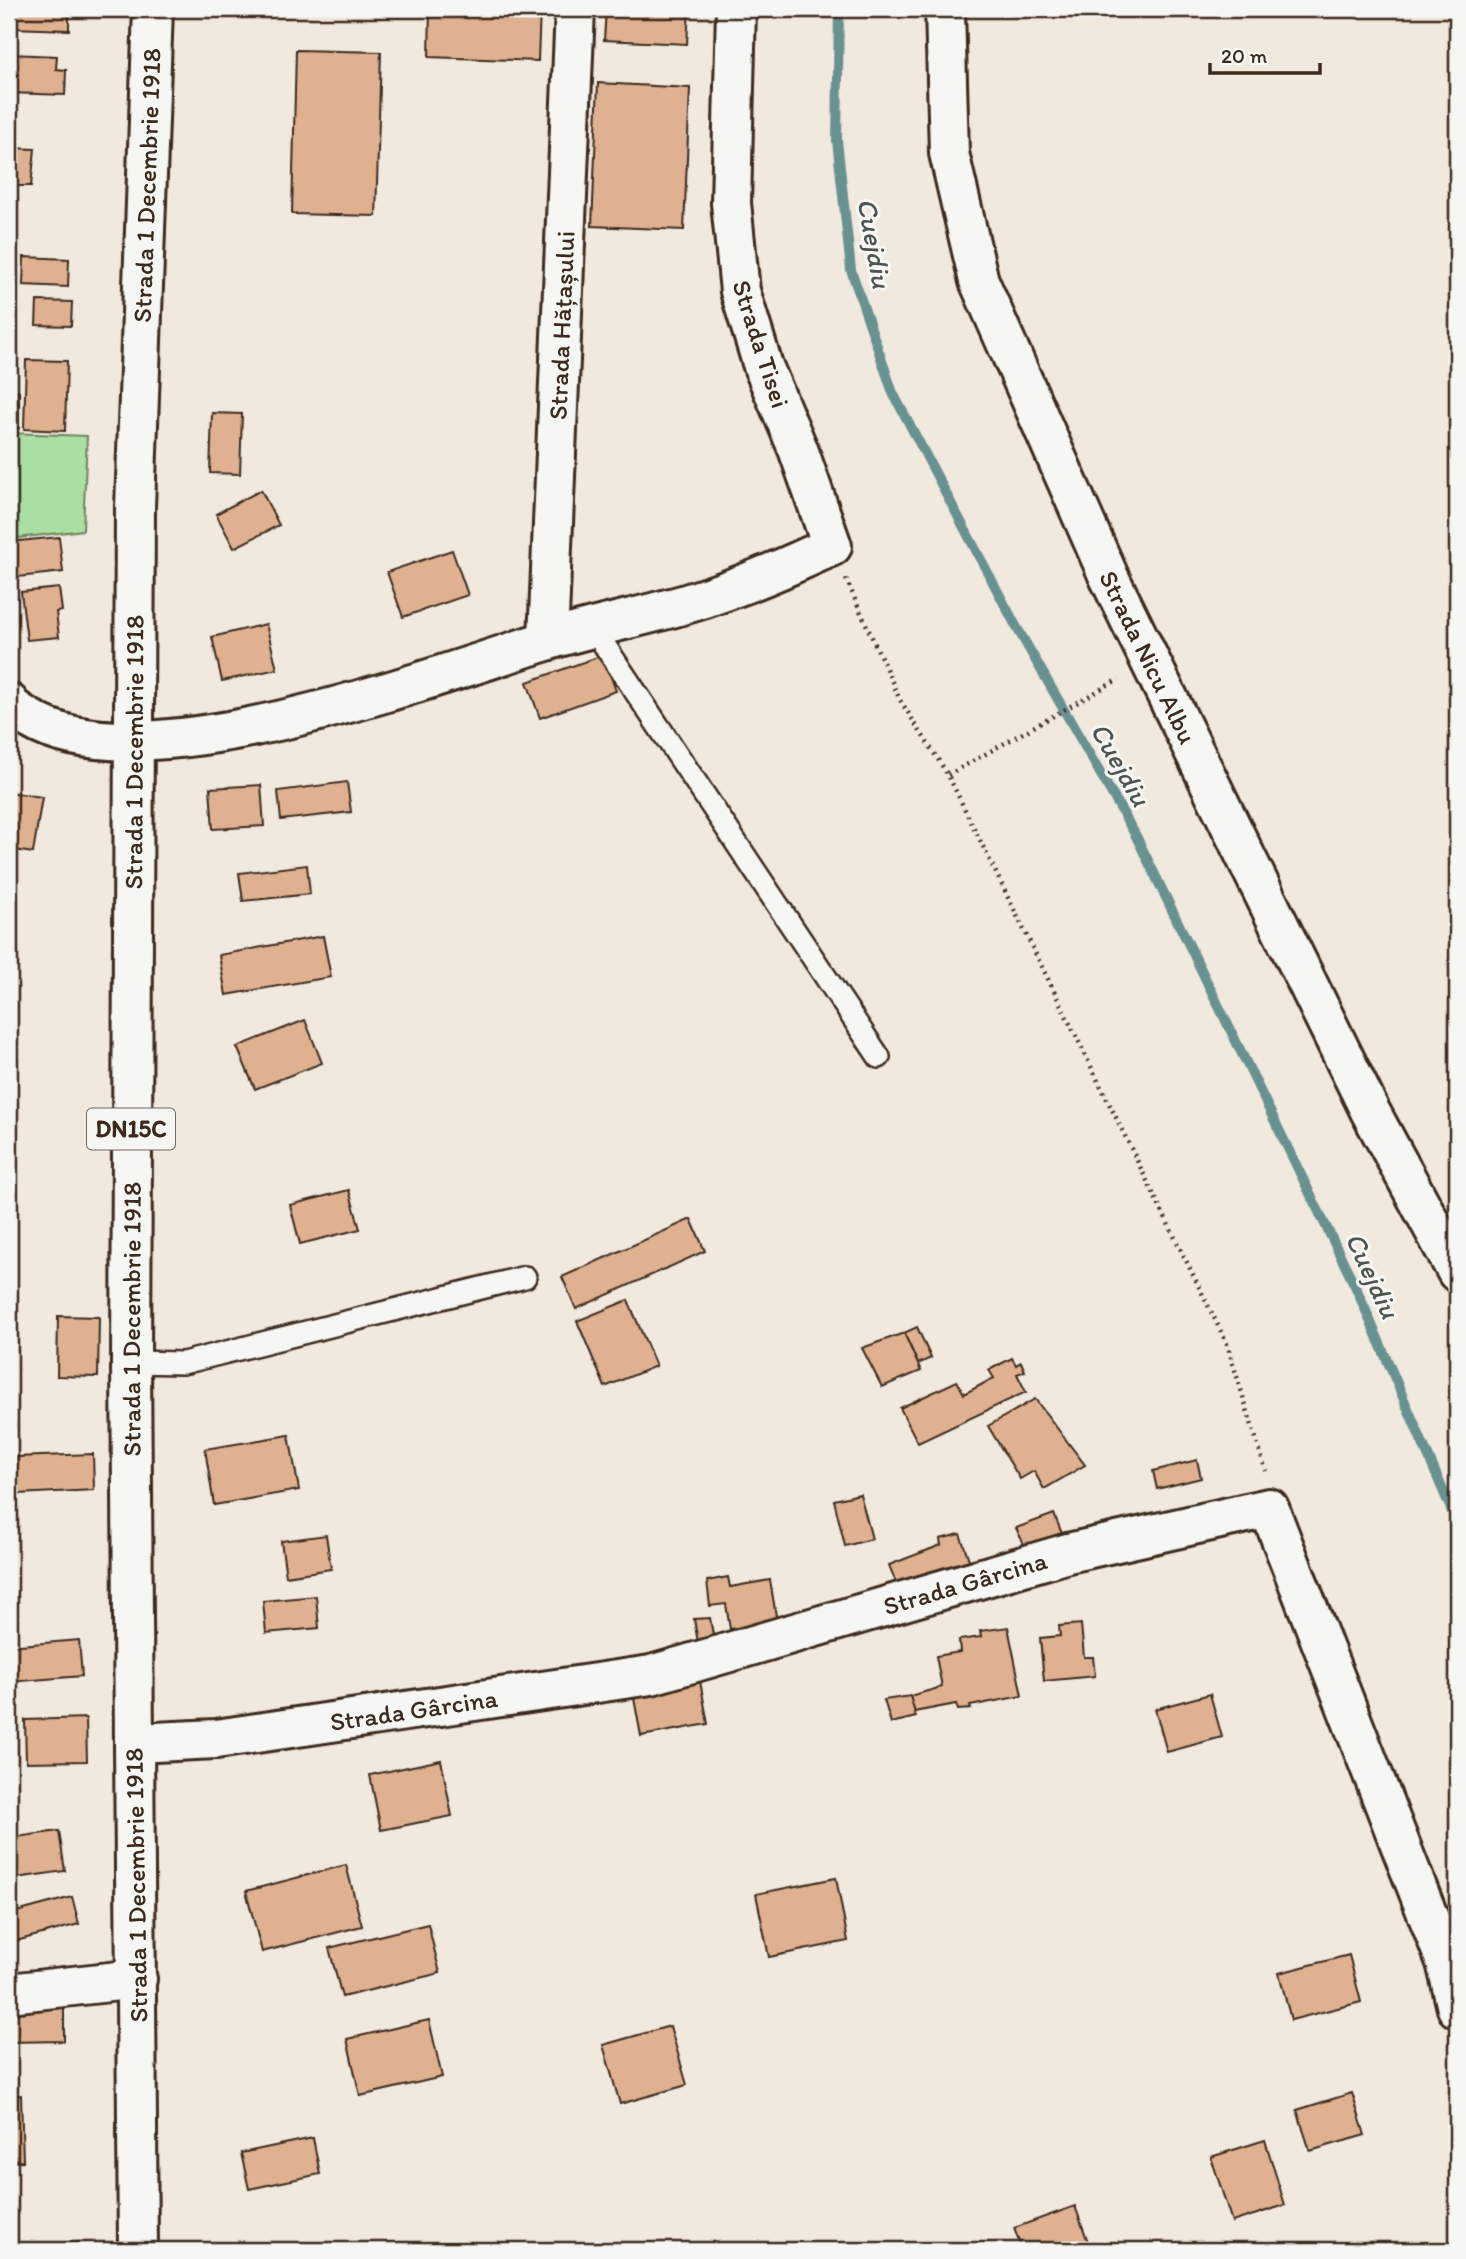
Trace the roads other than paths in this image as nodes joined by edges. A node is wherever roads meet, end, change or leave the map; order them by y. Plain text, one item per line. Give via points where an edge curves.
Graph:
1 (153, 9) edge
2 (575, 9) edge
3 (736, 9) edge
4 (945, 9) edge
5 (593, 628) junction
6 (548, 640) junction
7 (10, 707) edge
8 (134, 740) junction
9 (879, 1057) dead end
10 (1457, 1272) edge
11 (525, 1277) dead end
12 (131, 1362) junction
13 (134, 1743) junction
14 (137, 1979) junction
15 (9, 1993) edge
16 (1457, 2008) edge
17 (138, 2250) edge

1 - 8 street, Strada 1 Decembrie 1918 / DN15C via 138,339
2 - 6 street, Strada Hățașului
3 - 5 street, Strada Tisei via 731,203 740,291 763,366 832,546 778,572 690,603
4 - 10 street, Strada Nicu Albu via 949,153 979,281 1109,577 1370,1111
5 - 6 street
5 - 9 lane
6 - 8 street via 323,710 209,734
7 - 8 street via 47,729 83,739
8 - 12 street, Strada 1 Decembrie 1918 / DN15C
11 - 12 lane via 183,1363
12 - 13 street, Strada 1 Decembrie 1918 / DN15C
13 - 14 street, Strada 1 Decembrie 1918 / DN15C
13 - 16 street, Strada Gârcina via 216,1739 651,1675 1068,1553 1269,1508 1446,1962
14 - 15 street
14 - 17 street, Strada 1 Decembrie 1918 / DN15C

